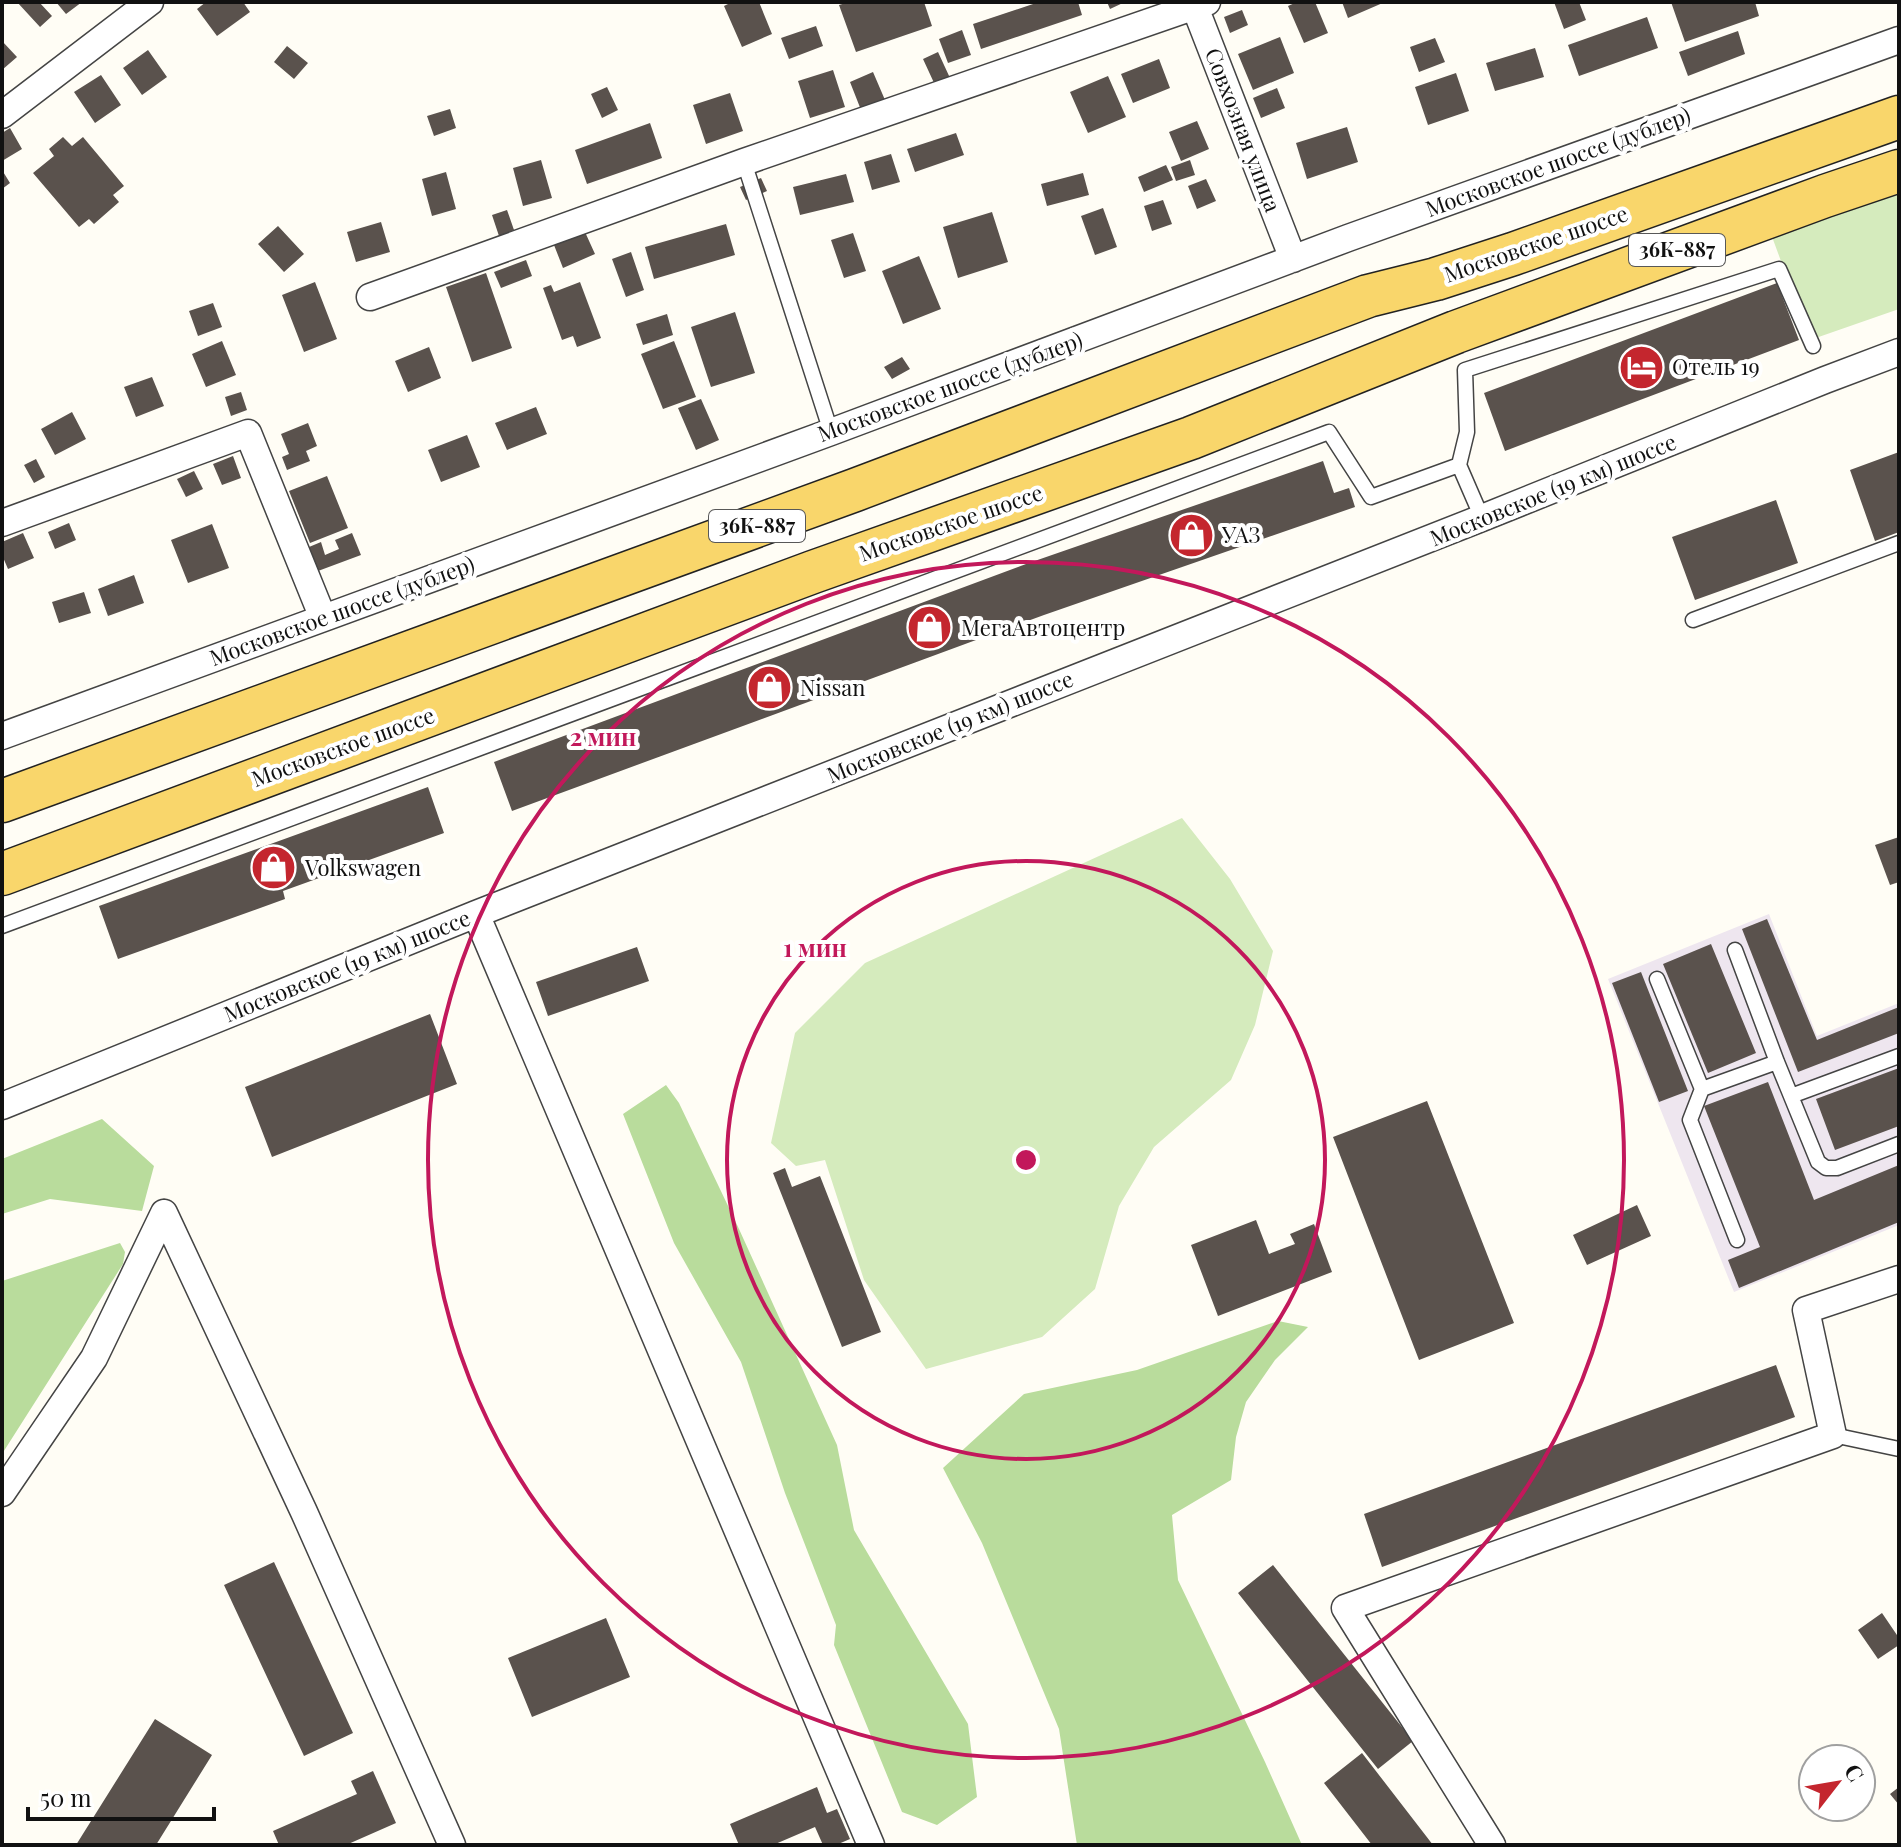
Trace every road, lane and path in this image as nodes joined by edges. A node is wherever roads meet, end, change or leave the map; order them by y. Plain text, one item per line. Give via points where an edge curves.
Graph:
1 (150, 2) edge
2 (1198, 3) edge
3 (1899, 40) edge
4 (2, 115) edge
5 (1899, 117) edge
6 (744, 162) junction
7 (1899, 171) edge
8 (1513, 254) junction
9 (1293, 259) junction
10 (1436, 279) junction
11 (370, 297) dead end
12 (1537, 302) junction
13 (1456, 332) junction
14 (1813, 346) dead end
15 (1899, 352) edge
16 (831, 432) junction
17 (1459, 465) junction
18 (1482, 518) junction
19 (2, 523) edge
20 (1899, 543) edge
21 (323, 618) junction
22 (1693, 620) dead end
23 (2, 736) edge
24 (2, 801) edge
25 (2, 874) edge
26 (476, 914) junction
27 (2, 926) edge
28 (1735, 950) dead end
29 (1657, 979) dead end
30 (1899, 1056) edge
31 (1777, 1062) junction
32 (1702, 1089) junction
33 (1791, 1096) junction
34 (2, 1106) edge
35 (1899, 1144) edge
36 (1737, 1240) dead end
37 (1899, 1279) edge
38 (1833, 1435) junction
39 (1899, 1449) edge
40 (2, 1493) edge
41 (452, 1845) edge
42 (871, 1845) edge
43 (1492, 1845) edge

1 - 4 street
2 - 6 street
2 - 9 street, Совхозная улица
3 - 9 street, Московское шоссе (дублер)
5 - 8 main road, Московское шоссе / 36К-887
6 - 11 street
6 - 16 lane
7 - 12 main road, Московское шоссе / 36К-887
8 - 10 main road, Московское шоссе / 36К-887
8 - 12 main road via 1505,286 1518,299
9 - 16 street, Московское шоссе (дублер)
10 - 13 main road via 1456,285 1470,301 1468,316
10 - 24 main road, Московское шоссе / 36К-887 via 1368,296 869,485
12 - 13 main road, Московское шоссе / 36К-887
13 - 25 main road, Московское шоссе / 36К-887 via 1191,438 813,572
14 - 17 lane via 1779,269 1465,370 1467,432
15 - 18 street, Московское (19 км) шоссе
16 - 21 street, Московское шоссе (дублер)
17 - 18 lane
17 - 27 lane via 1371,497 1329,432
18 - 26 street, Московское (19 км) шоссе
19 - 21 street via 248,433
20 - 22 lane
21 - 23 street, Московское шоссе (дублер)
26 - 34 street, Московское (19 км) шоссе
26 - 42 street
28 - 31 lane
29 - 32 lane
30 - 33 lane
31 - 32 lane
31 - 33 lane
32 - 36 lane via 1690,1120
33 - 35 lane via 1818,1162 1826,1168
37 - 38 street via 1806,1310
38 - 39 lane
38 - 43 street via 1345,1608
40 - 41 street via 94,1358 164,1213

